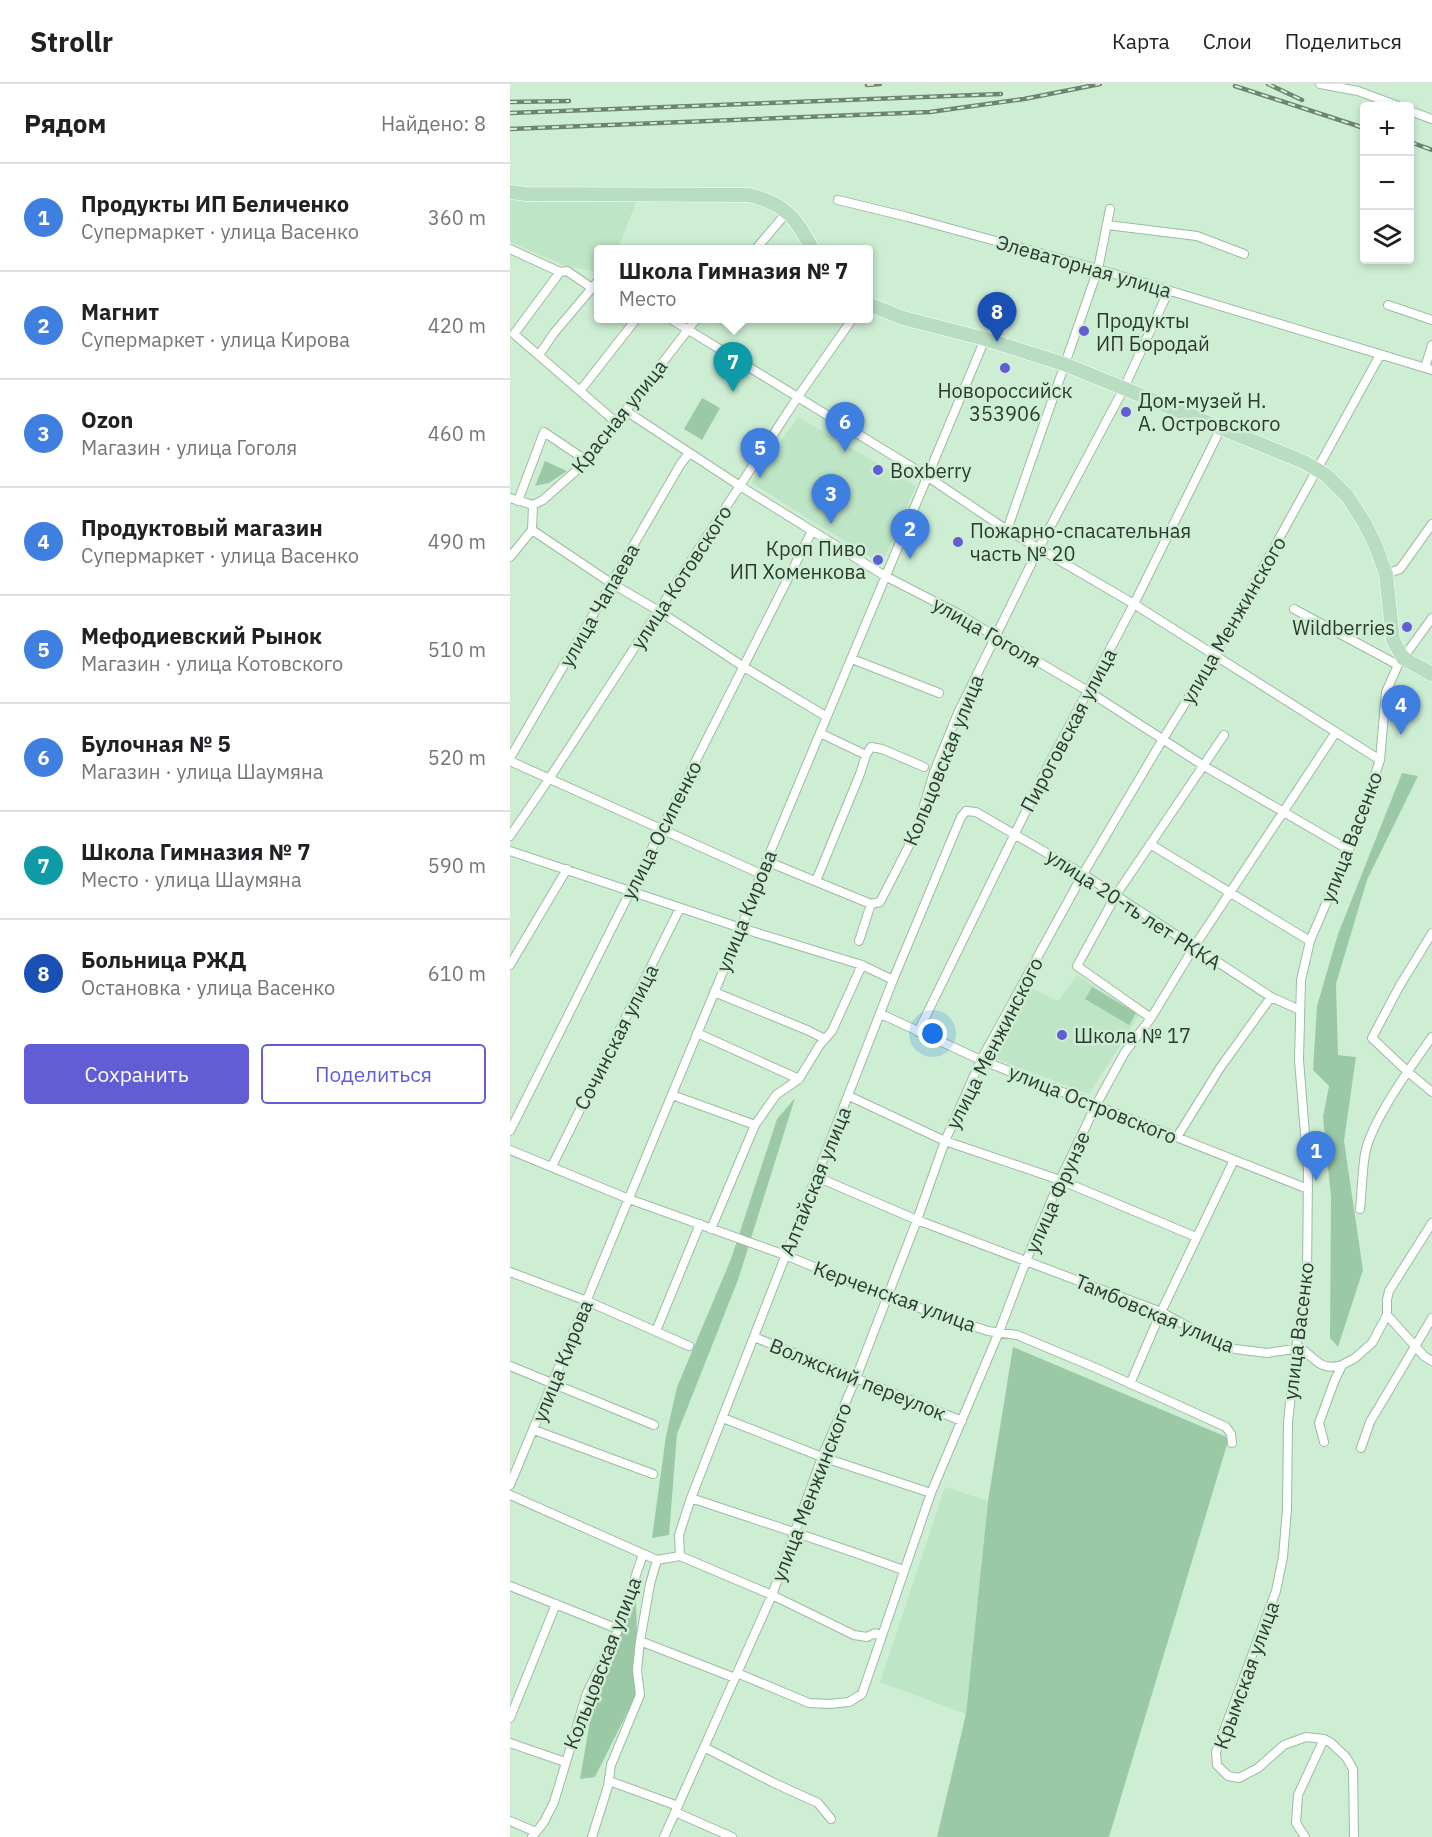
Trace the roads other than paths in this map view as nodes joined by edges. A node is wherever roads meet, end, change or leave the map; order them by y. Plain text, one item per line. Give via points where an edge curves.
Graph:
1 (1320, 84) edge
2 (1387, 102) edge
3 (1414, 112) edge
4 (1432, 119) edge
5 (510, 192) edge
6 (838, 200) dead end
7 (1110, 209) dead end
8 (788, 211) junction
9 (1107, 225) junction
10 (758, 245) edge
11 (811, 245) edge
12 (510, 249) edge
13 (1244, 254) dead end
14 (1098, 269) junction
15 (560, 272) junction
16 (594, 284) edge
17 (594, 285) edge
18 (1169, 290) junction
19 (1388, 305) dead end
20 (873, 306) edge
21 (1432, 320) edge
22 (633, 323) edge
23 (676, 323) edge
24 (693, 323) edge
25 (850, 323) edge
26 (687, 331) junction
27 (512, 334) edge
28 (985, 339) junction
29 (1432, 345) edge
30 (539, 355) junction
31 (1380, 355) junction
32 (1064, 364) junction
33 (1429, 369) edge
34 (1123, 390) junction
35 (580, 391) junction
36 (797, 398) junction
37 (626, 411) junction
38 (617, 423) junction
39 (1220, 430) junction
40 (689, 453) junction
41 (587, 461) junction
42 (1318, 470) junction
43 (928, 477) junction
44 (740, 486) junction
45 (514, 500) edge
46 (533, 505) junction
47 (1432, 524) edge
48 (532, 530) junction
49 (1007, 530) junction
50 (812, 531) junction
51 (1039, 548) junction
52 (510, 557) edge
53 (1386, 574) junction
54 (885, 576) junction
55 (611, 583) junction
56 (1134, 604) junction
57 (1294, 609) dead end
58 (659, 611) junction
59 (1432, 618) edge
60 (996, 637) junction
61 (1215, 655) junction
62 (852, 659) junction
63 (1401, 662) junction
64 (744, 667) junction
65 (1432, 674) edge
66 (1088, 691) junction
67 (939, 693) dead end
68 (827, 717) junction
69 (1336, 732) junction
70 (820, 733) junction
71 (1224, 735) dead end
72 (1163, 739) junction
73 (866, 755) junction
74 (510, 759) edge
75 (1380, 760) junction
76 (1204, 766) junction
77 (924, 767) dead end
78 (549, 779) junction
79 (966, 811) joint
80 (1282, 812) junction
81 (663, 829) junction
82 (1014, 834) junction
83 (510, 836) edge
84 (1150, 844) junction
85 (1349, 850) junction
86 (510, 851) edge
87 (766, 861) junction
88 (567, 869) junction
89 (761, 874) junction
90 (1083, 874) junction
91 (816, 881) junction
92 (629, 891) junction
93 (1230, 893) junction
94 (1116, 895) junction
95 (871, 904) junction
96 (680, 908) junction
97 (741, 928) junction
98 (1432, 933) edge
99 (860, 938) dead end
100 (1310, 941) junction
101 (1194, 947) junction
102 (862, 964) junction
103 (510, 965) edge
104 (893, 980) junction
105 (714, 992) junction
106 (1271, 997) junction
107 (1300, 1010) junction
108 (881, 1014) junction
109 (1151, 1017) junction
110 (918, 1032) junction
111 (697, 1033) junction
112 (1432, 1037) edge
113 (825, 1040) junction
114 (981, 1060) junction
115 (1408, 1072) junction
116 (799, 1079) junction
117 (1432, 1092) edge
118 (672, 1095) junction
119 (849, 1096) junction
120 (1096, 1105) junction
121 (754, 1125) junction
122 (510, 1131) edge
123 (1177, 1137) junction
124 (945, 1141) junction
125 (510, 1150) edge
126 (1234, 1160) junction
127 (552, 1166) junction
128 (817, 1177) junction
129 (1060, 1180) junction
130 (1308, 1189) junction
131 (629, 1199) junction
132 (1360, 1209) dead end
133 (917, 1220) junction
134 (1432, 1223) edge
135 (700, 1224) junction
136 (711, 1228) junction
137 (1196, 1237) junction
138 (785, 1255) junction
139 (1026, 1261) junction
140 (510, 1272) edge
141 (887, 1297) junction
142 (587, 1301) junction
143 (1161, 1312) junction
144 (1387, 1315) junction
145 (1432, 1318) edge
146 (656, 1331) junction
147 (999, 1332) junction
148 (754, 1337) junction
149 (1415, 1345) junction
150 (689, 1346) dead end
151 (1296, 1348) junction
152 (1432, 1361) edge
153 (1342, 1365) junction
154 (510, 1366) edge
155 (856, 1378) junction
156 (554, 1383) junction
157 (1130, 1384) junction
158 (723, 1418) junction
159 (962, 1421) junction
160 (1288, 1422) joint
161 (654, 1425) dead end
162 (534, 1430) junction
163 (1324, 1442) dead end
164 (1232, 1443) dead end
165 (1361, 1448) dead end
166 (822, 1457) junction
167 (653, 1474) dead end
168 (510, 1485) edge
169 (931, 1493) junction
170 (510, 1495) edge
171 (691, 1498) junction
172 (795, 1533) junction
173 (643, 1554) junction
174 (680, 1556) junction
175 (657, 1560) junction
176 (903, 1570) junction
177 (510, 1586) edge
178 (772, 1595) junction
179 (555, 1604) junction
180 (618, 1629) junction
181 (881, 1635) junction
182 (640, 1641) junction
183 (736, 1676) junction
184 (510, 1718) edge
185 (1324, 1739) junction
186 (510, 1743) edge
187 (704, 1747) junction
188 (565, 1762) junction
189 (609, 1781) junction
190 (676, 1809) junction
191 (831, 1819) dead end
192 (510, 1821) edge
193 (534, 1834) edge
194 (592, 1837) edge
195 (664, 1837) edge
196 (732, 1837) edge
197 (1305, 1837) edge
198 (1354, 1837) edge

1 - 2 street via 1358,91
3 - 4 street
5 - 8 main road via 748,195 769,200
6 - 14 street, Элеваторная улица
7 - 9 street
8 - 10 street
8 - 11 main road
9 - 13 street via 1197,236
9 - 14 street
12 - 15 street
14 - 18 street, Элеваторная улица
14 - 32 street
15 - 16 street via 567,271
15 - 27 street
17 - 30 street
18 - 31 street, Элеваторная улица
18 - 34 street, Кольцовская улица
19 - 21 street
20 - 28 main road via 903,318
22 - 35 street
23 - 26 street
24 - 26 street, Красная улица
25 - 36 street, улица Котовского
26 - 36 street
26 - 37 street, Красная улица
27 - 30 street
28 - 32 main road
28 - 43 street, улица Кирова
29 - 33 street
30 - 35 street
31 - 33 street, Элеваторная улица
31 - 42 street, улица Менжинского
32 - 34 main road
32 - 49 street
34 - 39 main road
34 - 51 street, Кольцовская улица
35 - 38 street
36 - 43 street
36 - 44 street, улица Котовского
37 - 38 street, Красная улица
37 - 40 street, улица Гоголя
38 - 41 street, Красная улица
39 - 42 main road
39 - 56 street, Пироговская улица
40 - 44 street, улица Гоголя
40 - 55 street, улица Чапаева
41 - 45 street via 544,432
41 - 46 street, Красная улица
42 - 53 main road via 1348,497 1375,544
42 - 61 street, улица Менжинского
43 - 49 street
43 - 54 street, улица Кирова
44 - 50 street, улица Гоголя
44 - 58 street, улица Котовского
45 - 46 street
46 - 48 street
47 - 53 street via 1400,568
48 - 52 street
48 - 55 street
49 - 51 street
50 - 54 street, улица Гоголя
50 - 64 street, улица Осипенко
51 - 56 street
51 - 60 street, Кольцовская улица
53 - 63 main road via 1393,640
54 - 60 street, улица Гоголя
54 - 62 street, улица Кирова
55 - 58 street
55 - 74 street, улица Чапаева
56 - 61 street
56 - 66 street, Пироговская улица
57 - 63 street
58 - 64 street
58 - 78 street, улица Котовского
59 - 63 street, улица Васенко
60 - 66 street, улица Гоголя
60 - 95 street, Кольцовская улица via 958,713 916,832 880,902
61 - 69 street
61 - 72 street, улица Менжинского
62 - 67 street
62 - 68 street, улица Кирова
63 - 65 main road
63 - 75 street, улица Васенко via 1386,692
64 - 68 street
64 - 81 street, улица Осипенко
66 - 72 street, улица Гоголя
66 - 82 street, Пироговская улица
68 - 70 street, улица Кирова
69 - 75 street
69 - 80 street, улица Фрунзе
70 - 73 street
70 - 87 street, улица Кирова
71 - 76 street
72 - 76 street, улица Гоголя
72 - 90 street, улица Менжинского
73 - 77 street via 871,747 882,749
73 - 91 street
74 - 78 street
75 - 85 street, улица Васенко
76 - 80 street, улица Гоголя
76 - 84 street
78 - 81 street
78 - 83 street, улица Котовского
79 - 82 street, улица 20-ть лет РККА via 976,812
79 - 104 street, Алтайская улица
80 - 85 street, улица Гоголя
80 - 93 street, улица Фрунзе
81 - 89 street
81 - 92 street, улица Осипенко
82 - 90 street, улица 20-ть лет РККА
82 - 110 street, Пироговская улица
84 - 93 street
84 - 94 street
85 - 100 street, улица Васенко
86 - 88 street
87 - 89 street, улица Кирова
87 - 91 street
88 - 92 street
88 - 103 street
89 - 97 street, улица Кирова
90 - 94 street, улица 20-ть лет РККА
90 - 114 street, улица Менжинского
91 - 95 street
92 - 96 street
92 - 122 street, улица Осипенко
93 - 100 street
93 - 101 street, улица Фрунзе
94 - 101 street, улица 20-ть лет РККА
94 - 109 street via 1077,966
95 - 99 street, Кольцовская улица
96 - 97 street
96 - 127 street, Сочинская улица
97 - 102 street
97 - 105 street, улица Кирова
98 - 115 street via 1372,1038
100 - 107 street, улица Васенко via 1301,980
101 - 106 street, улица 20-ть лет РККА
101 - 109 street, улица Фрунзе
102 - 104 street
102 - 113 street
104 - 108 street, Алтайская улица
105 - 111 street, улица Кирова
105 - 113 street
106 - 107 street, улица 20-ть лет РККА
106 - 123 street
107 - 130 street, улица Васенко via 1299,1060
108 - 110 street, улица Островского
108 - 119 street, Алтайская улица
109 - 120 street, улица Фрунзе via 1125,1052
110 - 114 street, улица Островского
111 - 116 street
111 - 118 street, улица Кирова
112 - 115 street
113 - 116 street
114 - 120 street, улица Островского
114 - 124 street, улица Менжинского
115 - 117 street
115 - 132 street via 1370,1138
116 - 121 street via 776,1095
118 - 121 street
118 - 131 street, улица Кирова
119 - 124 street
119 - 128 street, Алтайская улица
120 - 123 street, улица Островского
120 - 129 street, улица Фрунзе
121 - 136 street
123 - 126 street, улица Островского
124 - 129 street
124 - 133 street, улица Менжинского
125 - 127 street, Керченская улица
126 - 130 street, улица Островского
126 - 137 street
127 - 131 street, Керченская улица
128 - 133 street, Тамбовская улица
128 - 138 street, Алтайская улица
129 - 137 street
129 - 139 street, улица Фрунзе
130 - 151 street, улица Васенко via 1307,1276
131 - 135 street, Керченская улица
131 - 142 street, улица Кирова
133 - 139 street, Тамбовская улица
133 - 141 street, улица Менжинского
134 - 144 street via 1389,1291
135 - 136 street, Керченская улица
135 - 146 street
136 - 138 street, Керченская улица
137 - 143 street
138 - 141 street, Керченская улица
138 - 148 street, Алтайская улица
139 - 143 street, Тамбовская улица
139 - 147 street, улица Фрунзе
140 - 142 street
141 - 147 street, Керченская улица
141 - 155 street, улица Менжинского
142 - 146 street
142 - 156 street, улица Кирова
143 - 151 street, Тамбовская улица via 1235,1349 1267,1353
143 - 157 street
144 - 149 street
144 - 153 street via 1372,1343
145 - 149 street
146 - 150 street
147 - 157 street, Керченская улица via 1017,1335
147 - 159 street, улица Фрунзе
148 - 155 street, Волжский переулок
148 - 158 street, Алтайская улица
149 - 152 street
149 - 165 street via 1370,1422
151 - 153 street via 1327,1368
151 - 160 street, улица Васенко
153 - 163 street via 1319,1423
154 - 156 street
155 - 159 street, Волжский переулок
155 - 166 street, улица Менжинского
156 - 161 street
156 - 162 street, улица Кирова
157 - 164 street, Керченская улица via 1226,1427 1232,1434
158 - 166 street
158 - 171 street, Алтайская улица
159 - 169 street, улица Фрунзе
160 - 185 street, Крымская улица via 1287,1509 1276,1591 1216,1752 1217,1765 1228,1776 1239,1778 1258,1768 1284,1745 1306,1737
162 - 167 street
162 - 168 street, улица Кирова
166 - 169 street
166 - 172 street, улица Менжинского
169 - 176 street, улица Фрунзе
170 - 173 street
171 - 172 street
171 - 174 street, Алтайская улица via 679,1535
172 - 176 street
172 - 178 street, улица Менжинского
173 - 175 street
173 - 180 street, Кольцовская улица
174 - 175 street
174 - 178 street
175 - 182 street, Кольцовская улица
176 - 181 street, улица Фрунзе
177 - 179 street
178 - 181 street via 854,1635
178 - 183 street, улица Менжинского
179 - 180 street
179 - 184 street
180 - 188 street, Кольцовская улица via 587,1693
181 - 183 street, улица Фрунзе via 862,1694 849,1702 809,1703
182 - 183 street
182 - 189 street, Кольцовская улица via 640,1695
183 - 187 street, улица Менжинского
185 - 197 street via 1298,1796 1296,1823
185 - 198 street via 1346,1757 1353,1769
186 - 188 street
187 - 190 street, улица Менжинского
187 - 191 street via 818,1803
188 - 193 street, Кольцовская улица via 554,1802
189 - 190 street
189 - 194 street, Кольцовская улица
190 - 195 street, улица Менжинского
190 - 196 street
192 - 193 street

